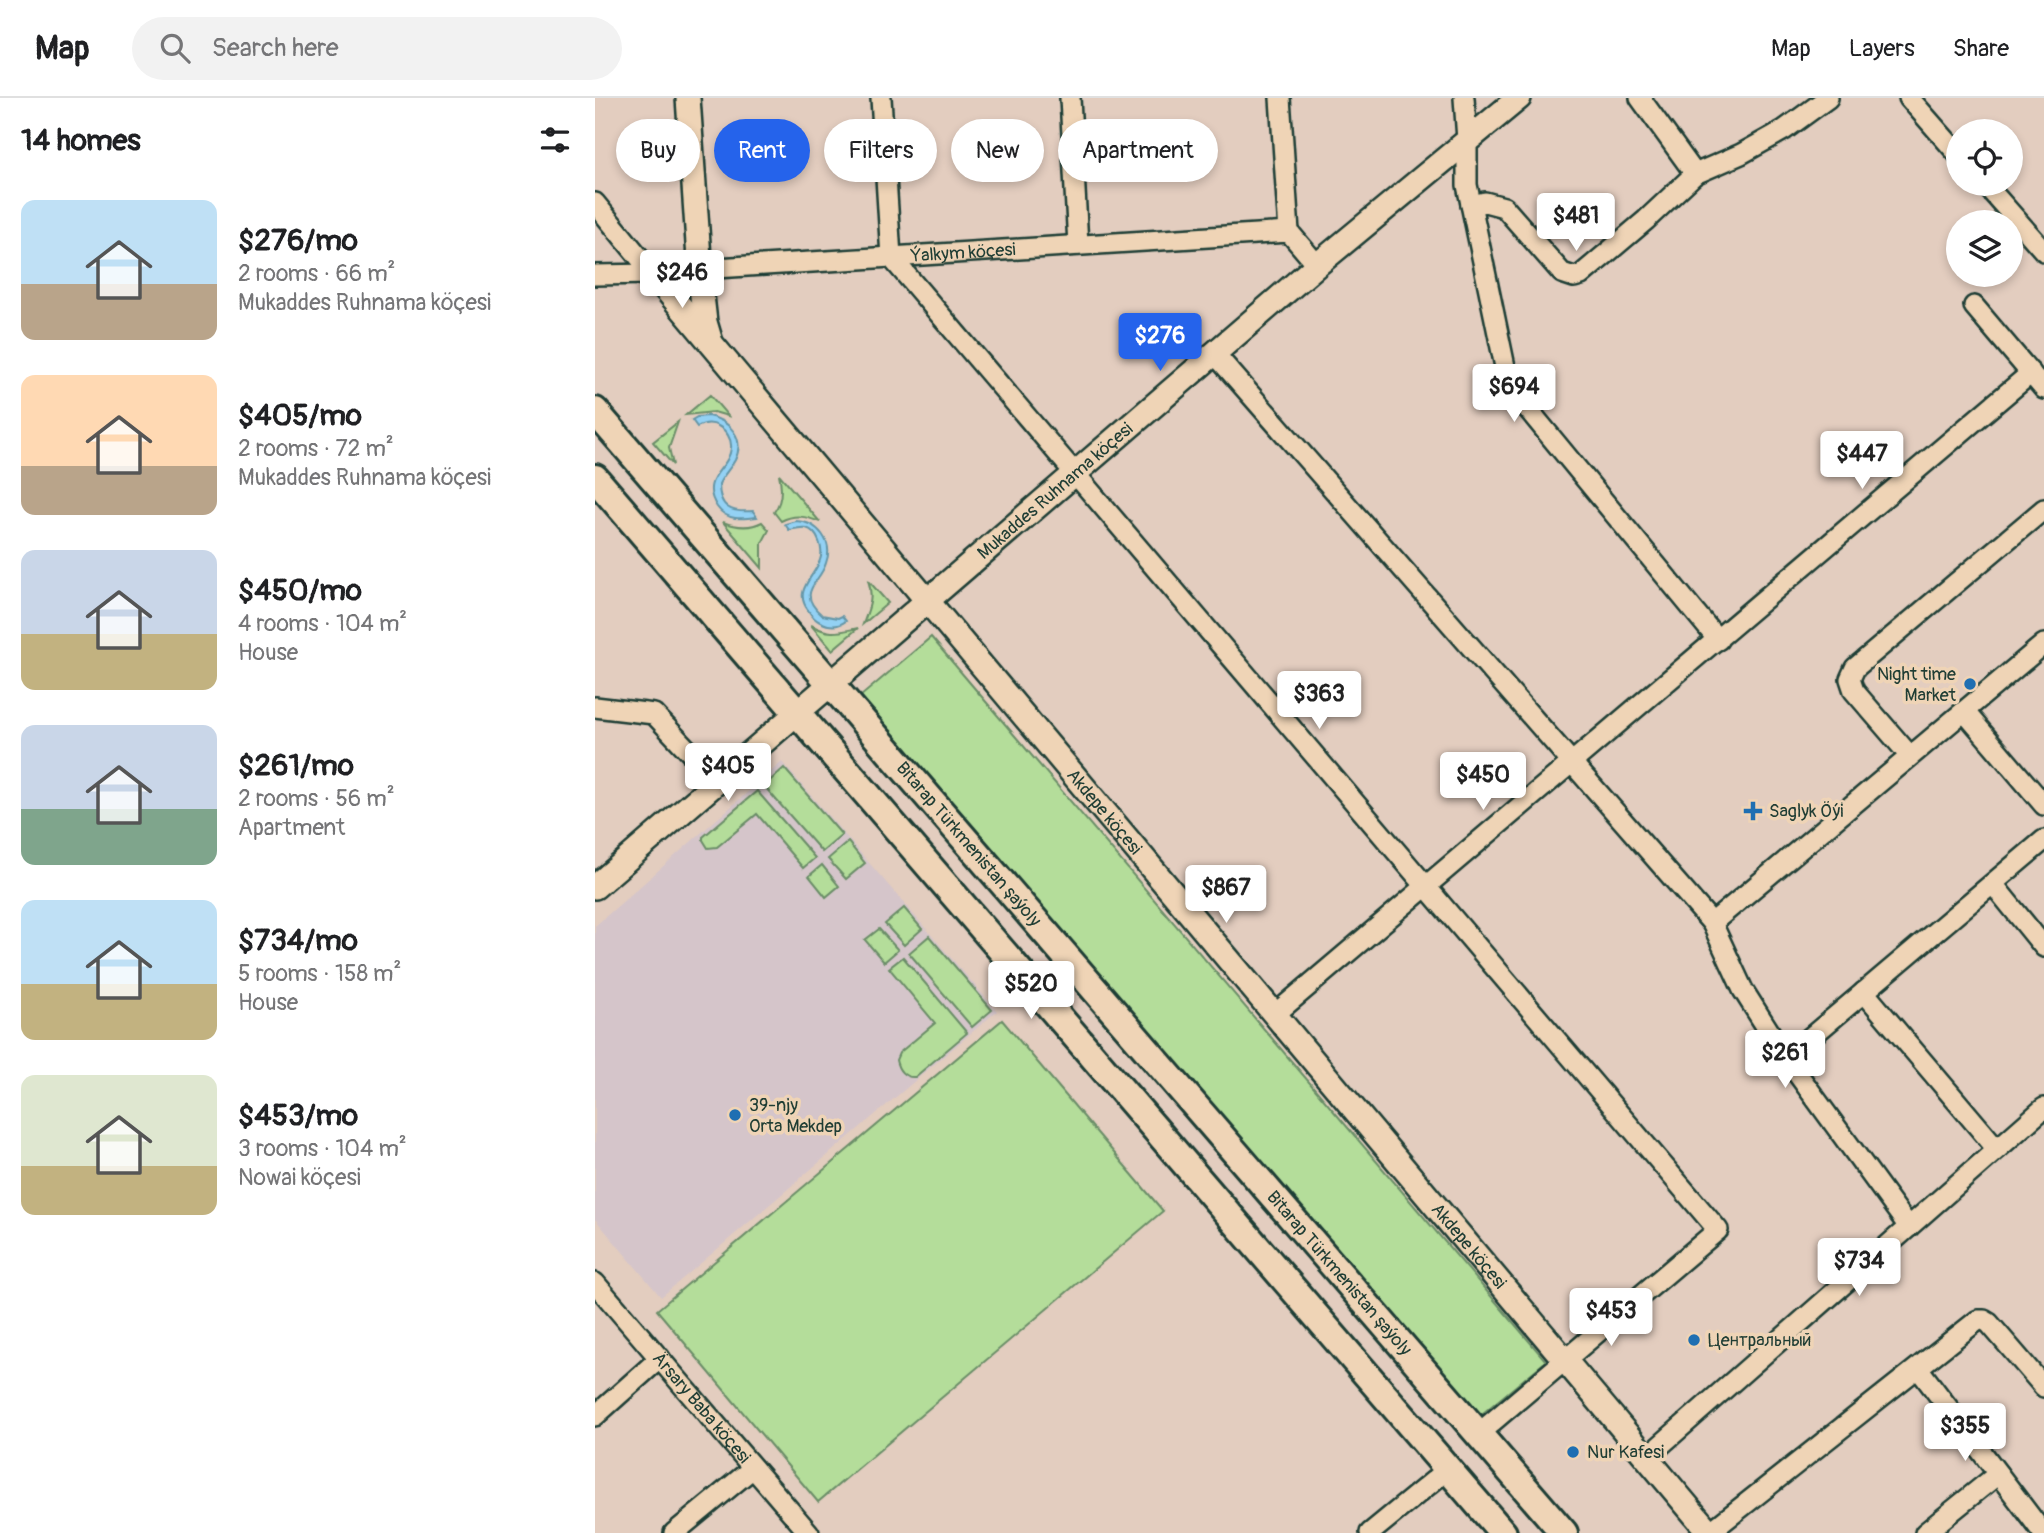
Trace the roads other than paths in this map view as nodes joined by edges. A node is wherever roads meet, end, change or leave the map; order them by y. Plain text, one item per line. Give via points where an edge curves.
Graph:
1 (688, 98) edge
2 (881, 98) edge
3 (1070, 98) edge
4 (1280, 98) edge
5 (1464, 98) edge
6 (1519, 98) edge
7 (1640, 98) edge
8 (1828, 98) edge
9 (1909, 98) edge
10 (1946, 140) edge
11 (1467, 141) junction
12 (1695, 174) junction
13 (1997, 196) edge
14 (595, 203) edge
15 (1471, 205) junction
16 (1289, 232) junction
17 (2040, 238) edge
18 (1078, 245) junction
19 (891, 257) junction
20 (1317, 265) junction
21 (700, 269) junction
22 (653, 274) junction
23 (595, 275) edge
24 (1974, 306) dead end
25 (711, 343) junction
26 (1215, 354) junction
27 (2038, 381) edge
28 (595, 411) edge
29 (1076, 475) junction
30 (595, 478) edge
31 (2044, 509) edge
32 (927, 602) junction
33 (1718, 640) junction
34 (2044, 644) edge
35 (832, 685) junction
36 (595, 707) edge
37 (1964, 710) junction
38 (798, 713) junction
39 (1910, 756) junction
40 (1573, 763) junction
41 (718, 782) junction
42 (2044, 805) edge
43 (2044, 840) edge
44 (1993, 884) junction
45 (595, 887) edge
46 (1425, 887) junction
47 (1712, 923) junction
48 (2044, 947) edge
49 (1864, 992) junction
50 (1273, 1015) junction
51 (1786, 1058) junction
52 (2044, 1108) edge
53 (1997, 1149) junction
54 (1909, 1227) junction
55 (595, 1283) edge
56 (660, 1359) junction
57 (1564, 1361) junction
58 (1918, 1368) junction
59 (2044, 1387) edge
60 (595, 1416) edge
61 (1478, 1434) junction
62 (1646, 1458) junction
63 (753, 1468) junction
64 (1448, 1469) junction
65 (1998, 1474) junction
66 (674, 1533) edge
67 (809, 1533) edge
68 (1370, 1533) edge
69 (1503, 1533) edge
70 (1564, 1533) edge
71 (1710, 1533) edge
72 (1925, 1533) edge
73 (2043, 1533) edge

1 - 21 street, Akdepe köçesi
2 - 19 street
3 - 18 street
4 - 16 street
5 - 11 street
6 - 11 street, Mukaddes Ruhnama köçesi
7 - 12 street
8 - 12 street via 1784,130
9 - 10 street
11 - 15 street
11 - 20 street, Mukaddes Ruhnama köçesi
12 - 15 street via 1574,277 1562,272 1504,207 1485,202
13 - 17 street
14 - 22 street
15 - 33 street via 1509,386
16 - 18 street, Ýalkym köçesi
16 - 20 street
18 - 19 street, Ýalkym köçesi
19 - 21 street, Ýalkym köçesi
19 - 29 street
20 - 26 street, Mukaddes Ruhnama köçesi
21 - 22 street, Ýalkym köçesi
21 - 25 street, Akdepe köçesi
22 - 23 street, Ýalkym köçesi
22 - 25 street
24 - 27 street
25 - 32 street, Akdepe köçesi
26 - 29 street, Mukaddes Ruhnama köçesi
26 - 40 street
27 - 33 street
28 - 35 main road, Bitarap Türkmenistan şaýoly
29 - 32 street, Mukaddes Ruhnama köçesi
29 - 46 street
30 - 38 main road
31 - 39 street via 1855,668 1850,679 1854,691
32 - 35 street, Mukaddes Ruhnama köçesi
32 - 50 street, Akdepe köçesi
33 - 40 street
34 - 37 street
35 - 38 street, Mukaddes Ruhnama köçesi
35 - 61 main road, Bitarap Türkmenistan şaýoly
36 - 41 street via 654,714
37 - 39 street
37 - 42 street
38 - 41 street, Mukaddes Ruhnama köçesi
38 - 64 main road
39 - 47 street
40 - 46 street
40 - 47 street
41 - 45 street, Mukaddes Ruhnama köçesi
43 - 44 street
44 - 48 street
44 - 49 street
46 - 50 street
46 - 57 street via 1718,1230
47 - 51 street via 1744,990
49 - 51 street
49 - 53 street
50 - 57 street, Akdepe köçesi
51 - 54 street
52 - 53 street
53 - 54 street
54 - 62 street
55 - 56 street, Ärsary Baba köçesi
56 - 60 street
56 - 63 street, Ärsary Baba köçesi
57 - 61 street
57 - 62 street, Akdepe köçesi
58 - 59 street via 1978,1320 1984,1320
58 - 65 street
58 - 71 street
61 - 70 main road, Bitarap Türkmenistan şaýoly
62 - 71 street, Akdepe köçesi
63 - 66 street
63 - 67 street, Ärsary Baba köçesi
64 - 68 street
64 - 69 main road
65 - 72 street
65 - 73 street

